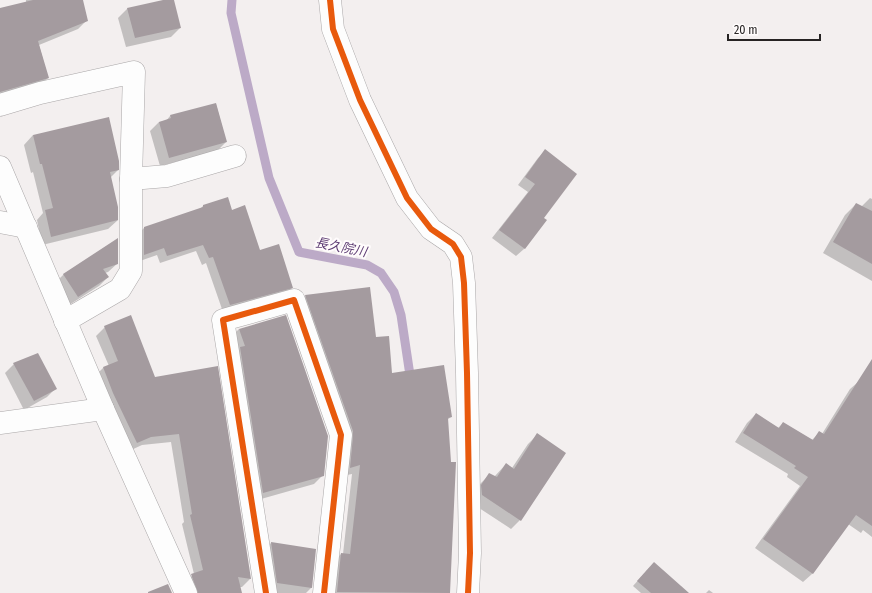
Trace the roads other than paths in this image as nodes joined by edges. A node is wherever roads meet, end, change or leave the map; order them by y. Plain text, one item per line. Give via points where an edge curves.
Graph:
1 (330, 0) edge
2 (0, 105) edge
3 (235, 156) dead end
4 (0, 167) edge
5 (131, 179) junction
6 (0, 222) edge
7 (26, 227) junction
8 (64, 321) junction
9 (103, 409) junction
10 (0, 423) edge
11 (186, 593) edge
12 (266, 593) edge
13 (324, 593) edge
14 (468, 593) edge

1 - 14 street via 333,28 360,100 407,198 431,229 453,244 461,257 466,350 470,553
2 - 5 street via 40,93 134,72
3 - 5 street via 167,176
4 - 7 street
5 - 8 street via 131,271 120,289
6 - 7 street
7 - 8 street
8 - 9 street
9 - 10 street
9 - 11 street
12 - 13 street via 224,320 294,300 340,435

